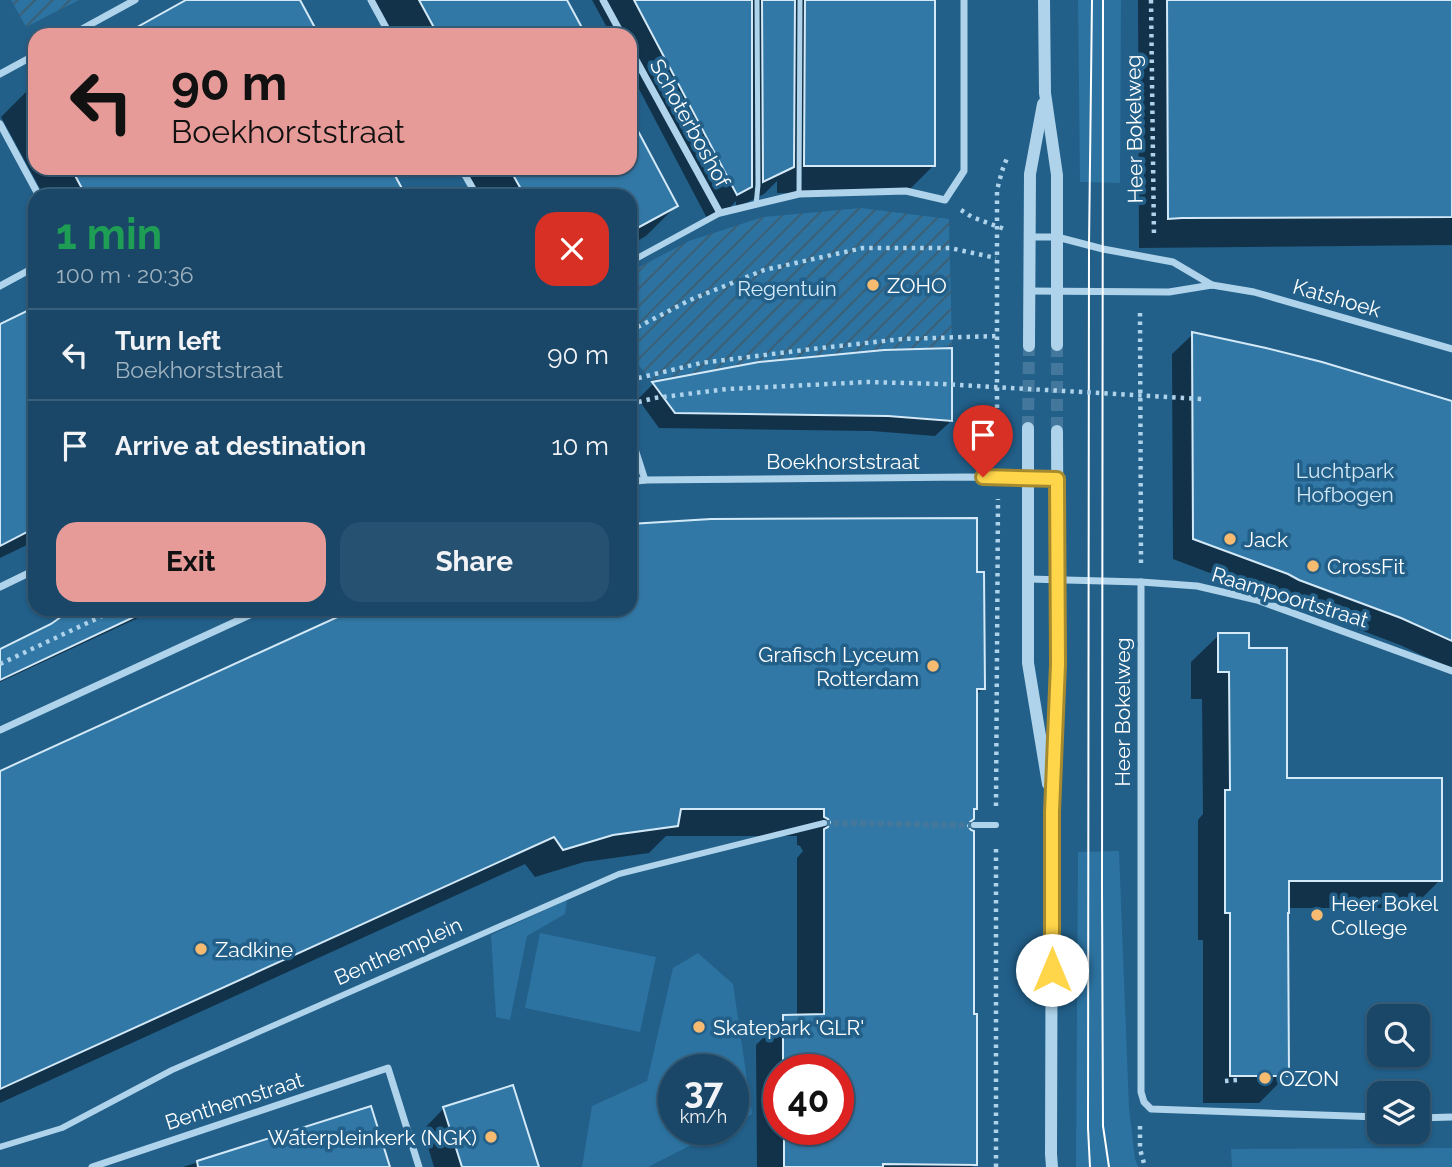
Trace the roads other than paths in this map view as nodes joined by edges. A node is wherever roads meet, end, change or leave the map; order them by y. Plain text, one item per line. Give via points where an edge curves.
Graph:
1 (135, 0) edge
2 (371, 0) edge
3 (603, 0) edge
4 (757, 0) edge
5 (800, 0) edge
6 (964, 0) edge
7 (1044, 0) edge
8 (84, 28) edge
9 (386, 28) edge
10 (618, 28) edge
11 (28, 59) edge
12 (637, 62) edge
13 (0, 74) edge
14 (1045, 93) junction
15 (0, 124) edge
16 (34, 189) edge
17 (799, 194) junction
18 (756, 205) junction
19 (720, 213) junction
20 (1029, 237) junction
21 (1056, 237) junction
22 (637, 258) edge
23 (28, 271) edge
24 (1212, 285) junction
25 (0, 286) edge
26 (1029, 291) junction
27 (1057, 292) junction
28 (1057, 345) tunnel mouth
29 (1029, 346) tunnel mouth
30 (1452, 349) edge
31 (1028, 428) tunnel mouth
32 (1057, 431) tunnel mouth
33 (637, 455) edge
34 (1029, 479) junction
35 (1057, 479) junction
36 (645, 480) junction
37 (637, 481) edge
38 (28, 573) edge
39 (1028, 579) junction
40 (1058, 580) junction
41 (1141, 582) junction
42 (0, 587) edge
43 (248, 616) edge
44 (1452, 671) edge
45 (0, 730) edge
46 (1052, 812) junction
47 (824, 823) tunnel mouth
48 (974, 824) tunnel mouth
49 (996, 825) dead end
50 (1367, 1117) edge
51 (1452, 1117) edge
52 (1430, 1118) edge
53 (0, 1147) edge
54 (1051, 1163) edge
55 (92, 1167) edge
56 (419, 1167) edge

1 - 8 street
2 - 9 street
3 - 10 street
4 - 18 lane
5 - 17 lane
6 - 17 street via 964,171 945,200 906,191
7 - 14 street
11 - 13 street
12 - 19 street, Schoterboshof
14 - 20 street via 1030,174
14 - 21 street via 1056,175
15 - 16 street
17 - 18 street
18 - 19 street
19 - 22 street
20 - 21 street, Katshoek
20 - 26 street
21 - 24 street, Katshoek via 1173,262
21 - 27 street
23 - 25 street
24 - 27 street, Katshoek via 1169,292
24 - 30 street, Katshoek via 1254,292
26 - 27 street, Katshoek
26 - 29 street
27 - 28 street
31 - 34 street
32 - 35 street
33 - 36 street
34 - 35 street, Boekhorststraat
34 - 36 street, Boekhorststraat
34 - 39 street
35 - 40 street
36 - 37 street, Boekhorststraat
38 - 42 street
39 - 40 street, Raampoortstraat
39 - 46 street via 1028,663
40 - 41 street, Raampoortstraat
40 - 46 street
41 - 44 street, Raampoortstraat via 1197,586 1257,600
41 - 50 street, Heer Bokelweg via 1144,1102 1151,1109
43 - 45 street
46 - 54 street
47 - 53 street, Benthemplein via 619,874 172,1070 62,1128
48 - 49 street
51 - 52 street
55 - 56 street, Benthemstraat via 388,1068

